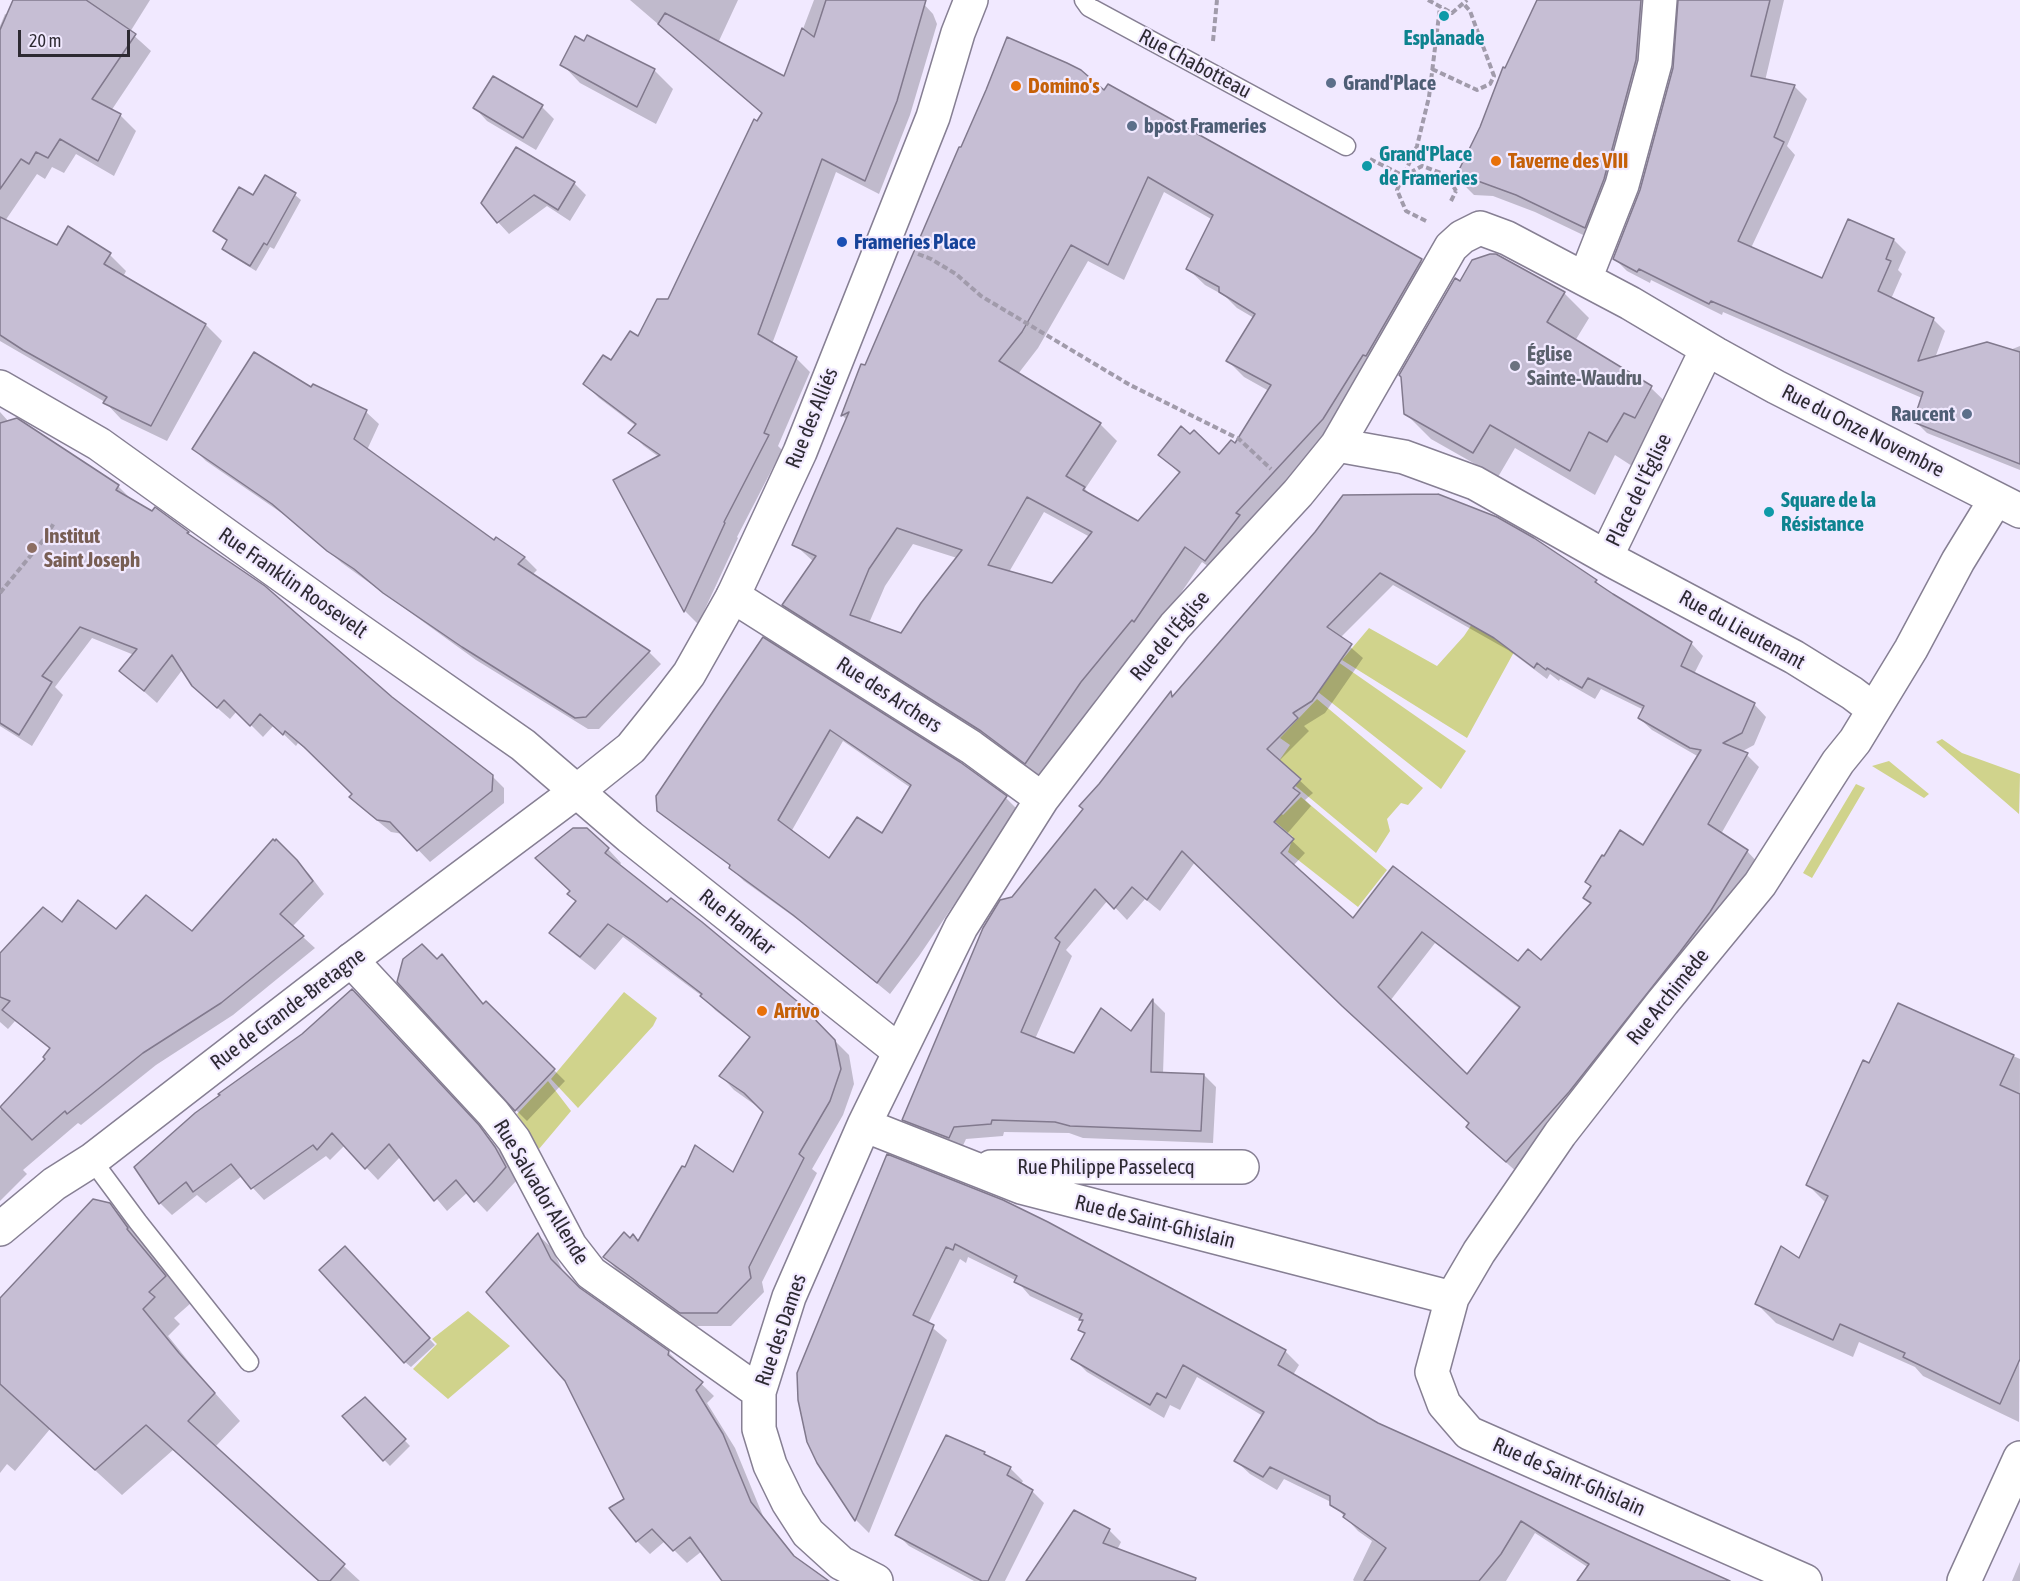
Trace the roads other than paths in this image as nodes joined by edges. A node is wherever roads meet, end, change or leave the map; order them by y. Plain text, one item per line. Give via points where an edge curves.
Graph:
1 (971, 0) edge
2 (1084, 0) edge
3 (1660, 0) edge
4 (1346, 146) road end
5 (1585, 279) junction
6 (1707, 349) junction
7 (0, 387) edge
8 (1337, 445) junction
9 (2008, 505) edge
10 (1606, 557) junction
11 (733, 596) junction
12 (1873, 709) junction
13 (577, 791) junction
14 (1042, 799) junction
15 (351, 960) junction
16 (899, 1051) junction
17 (864, 1125) junction
18 (92, 1160) junction
19 (971, 1167) junction
20 (1242, 1167) dead end
21 (0, 1229) edge
22 (1479, 1252) joint
23 (1452, 1298) junction
24 (249, 1362) dead end
25 (759, 1392) junction
26 (2020, 1458) edge
27 (876, 1581) edge
28 (1805, 1581) edge
29 (1964, 1581) edge

1 - 11 street, Rue des Alliés via 933,117 800,452
2 - 4 lane, Rue Chabotteau via 1089,7
3 - 5 street via 1655,63 1622,185
5 - 6 street
5 - 8 street, Rue de l'Église via 1480,228 1462,237 1451,247
6 - 9 street, Rue du Onze Novembre
6 - 10 street, Place de l'Église
7 - 13 street, Rue Franklin Roosevelt via 99,444 523,745
8 - 10 street, Place de l'Église via 1404,457 1475,483
8 - 14 street, Rue de l'Église via 1298,494 1175,626
9 - 12 street, Rue Archimède via 1958,561 1911,649
10 - 12 street, Rue du Lieutenant via 1794,657
11 - 13 street, Rue des Alliés via 689,674 631,748
11 - 14 street, Rue des Archers via 971,747
12 - 22 street, Rue Archimède via 1760,884 1560,1134
13 - 15 street, Rue de Grande-Bretagne
13 - 16 street, Rue Hankar
14 - 16 street, Rue de l'Église via 961,927
15 - 18 street, Rue de Grande-Bretagne
15 - 25 street, Rue Salvador Allende via 514,1140 570,1246 591,1273
16 - 17 street, Rue des Dames
17 - 19 street, Rue de Saint-Ghislain
17 - 25 street, Rue des Dames via 789,1297
18 - 21 street, Rue de Grande-Bretagne via 54,1184
18 - 24 lane
19 - 20 street, Rue Philippe Passelecq
19 - 23 street, Rue de Saint-Ghislain via 1021,1187
22 - 23 street, Rue de Saint-Ghislain
23 - 28 street, Rue de Saint-Ghislain via 1432,1372 1444,1404 1469,1433
25 - 27 street, Rue des Dames via 759,1429 770,1466 788,1502 808,1533 841,1563
26 - 29 street

